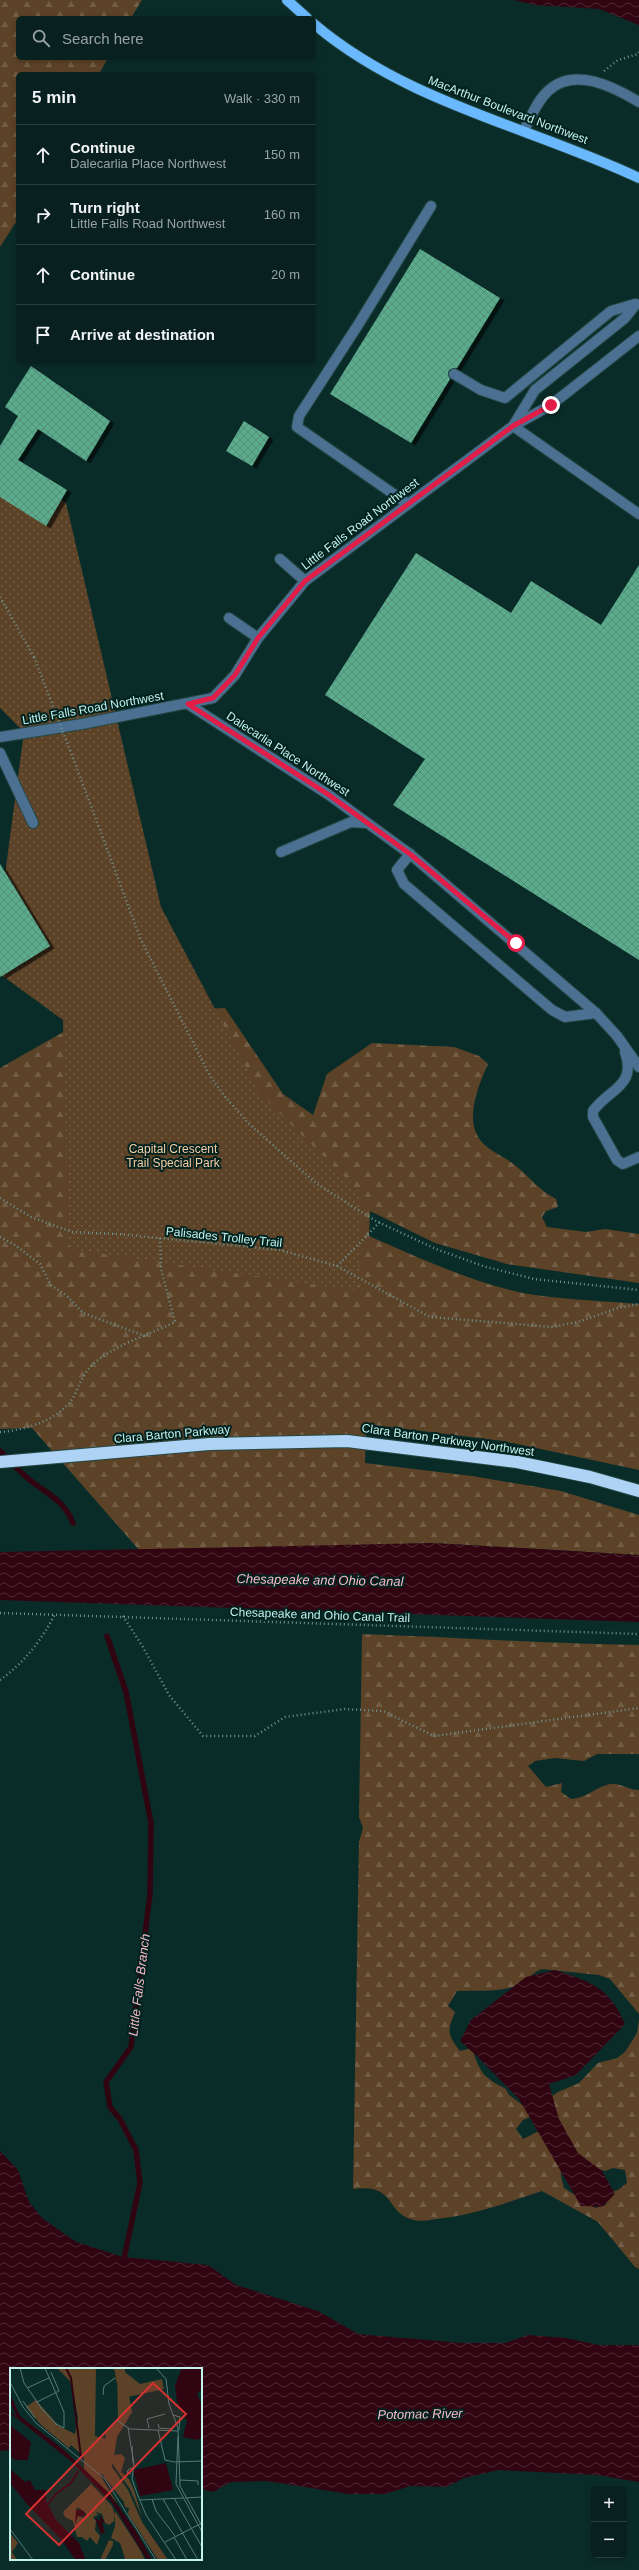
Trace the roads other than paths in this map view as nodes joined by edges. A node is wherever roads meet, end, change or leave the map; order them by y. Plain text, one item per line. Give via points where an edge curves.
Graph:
1 (287, 0) edge
2 (305, 16) edge
3 (316, 26) edge
4 (639, 102) edge
5 (524, 130) junction
6 (639, 178) edge
7 (431, 206) dead end
8 (637, 304) edge
9 (639, 336) edge
10 (454, 374) dead end
11 (513, 426) junction
12 (408, 504) junction
13 (639, 514) edge
14 (280, 559) dead end
15 (305, 581) junction
16 (229, 618) dead end
17 (258, 638) junction
18 (188, 704) junction
19 (0, 737) edge
20 (0, 753) edge
21 (33, 823) dead end
22 (367, 823) junction
23 (282, 852) dead end
24 (410, 854) junction
25 (596, 1013) junction
26 (621, 1042) junction
27 (639, 1067) edge
28 (639, 1157) edge
29 (347, 1441) joint
30 (0, 1462) edge
31 (639, 1491) edge

1 - 2 main road
3 - 5 main road, MacArthur Boulevard Northwest via 369,64 412,86
4 - 5 lane via 612,87 573,79 558,84 541,99
5 - 6 main road, MacArthur Boulevard Northwest
7 - 12 lane via 299,416 297,427
8 - 10 lane via 611,311 505,398 481,390
8 - 11 lane via 625,318 535,390
9 - 11 lane via 551,405
11 - 12 lane, Little Falls Road Northwest
11 - 13 lane
12 - 15 lane, Little Falls Road Northwest
14 - 15 lane
15 - 17 lane, Little Falls Road Northwest
16 - 17 lane
17 - 18 lane, Little Falls Road Northwest via 235,675 213,698
18 - 19 lane, Little Falls Road Northwest
18 - 22 lane, Dalecarlia Place Northwest via 329,795
20 - 21 lane
22 - 23 lane via 351,822
22 - 24 lane, Dalecarlia Place Northwest
24 - 25 lane, Dalecarlia Place Northwest
24 - 25 lane via 397,870 404,884 552,1010 565,1017
25 - 26 lane, Dalecarlia Place Northwest
26 - 27 lane, Dalecarlia Place Northwest
26 - 28 lane via 630,1068 628,1075 621,1085 597,1105 593,1117 617,1160 623,1164
29 - 30 highway, Clara Barton Parkway via 209,1444
29 - 31 highway, Clara Barton Parkway Northwest via 517,1462 590,1477

